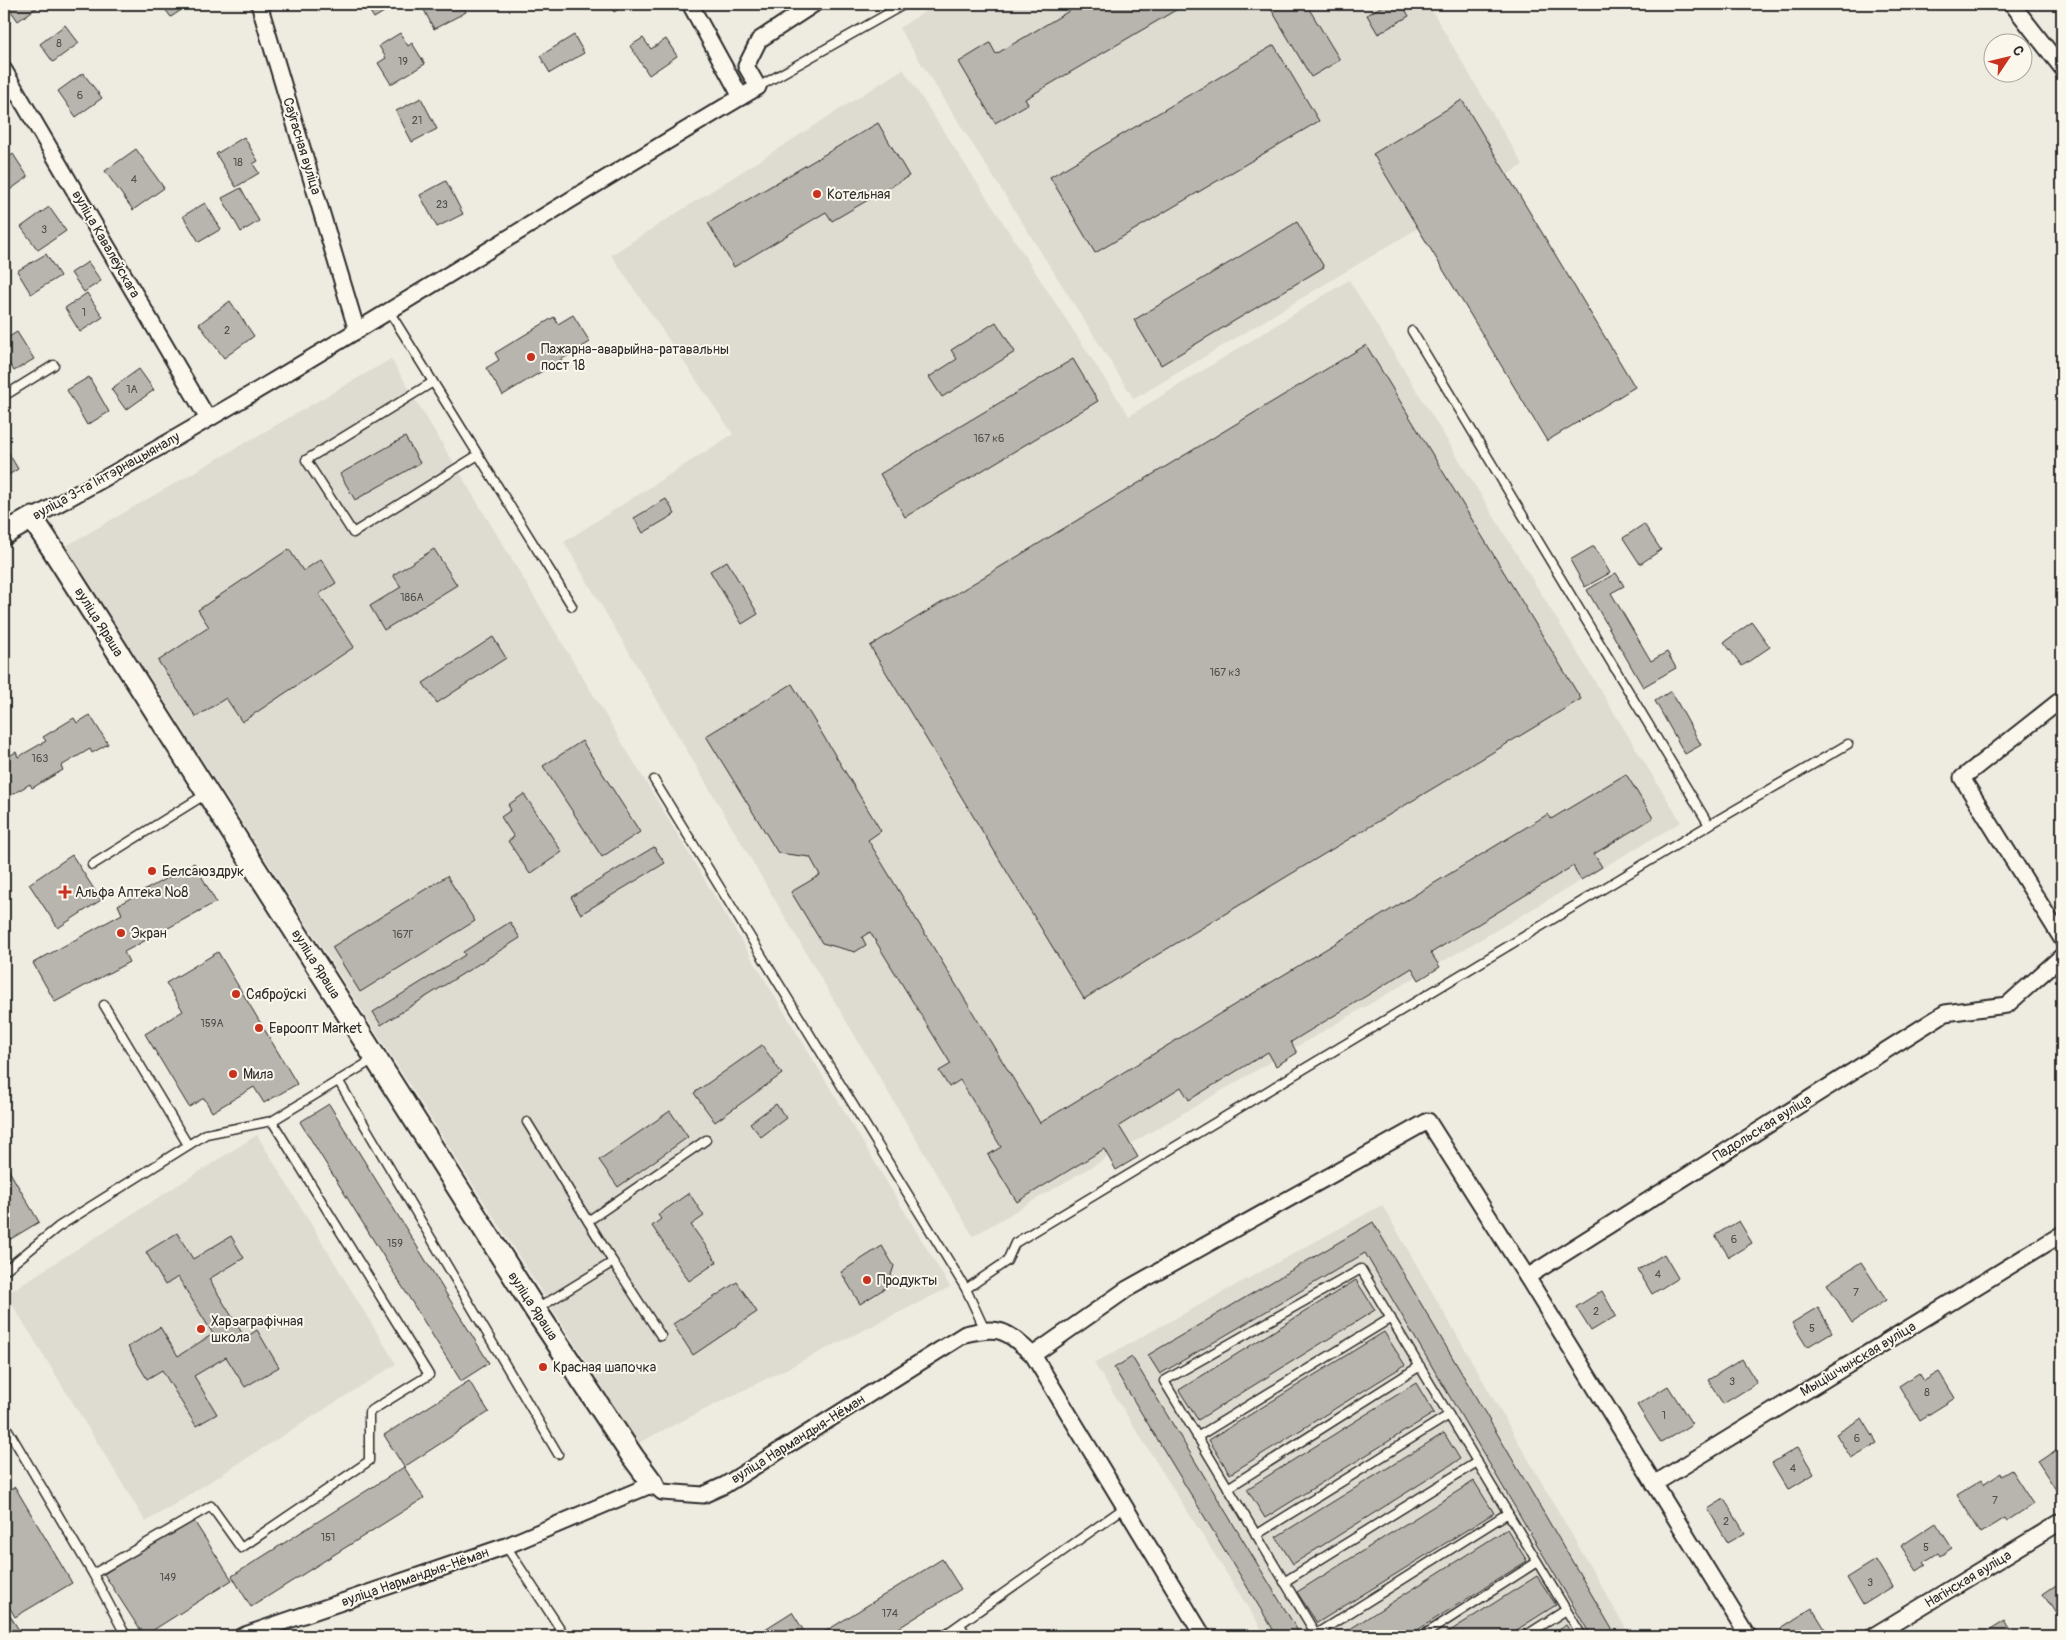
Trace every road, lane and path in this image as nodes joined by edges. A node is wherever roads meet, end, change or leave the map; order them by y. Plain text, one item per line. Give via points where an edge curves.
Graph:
1 (259, 4) edge
2 (690, 4) edge
3 (814, 4) edge
4 (906, 4) edge
5 (2012, 4) edge
6 (2062, 68) edge
7 (4, 70) edge
8 (758, 87) junction
9 (741, 97) junction
10 (389, 311) junction
11 (357, 331) junction
12 (1412, 332) dead end
13 (54, 365) dead end
14 (432, 382) junction
15 (4, 396) edge
16 (208, 419) junction
17 (478, 455) junction
18 (32, 518) junction
19 (4, 534) edge
20 (572, 606) dead end
21 (2062, 699) edge
22 (1848, 744) dead end
23 (654, 780) dead end
24 (208, 793) junction
25 (1710, 825) junction
26 (92, 865) dead end
27 (2062, 939) edge
28 (2062, 956) edge
29 (104, 1006) dead end
30 (376, 1058) junction
31 (338, 1080) junction
32 (272, 1122) junction
33 (527, 1122) dead end
34 (706, 1140) dead end
35 (188, 1145) junction
36 (588, 1221) junction
37 (2062, 1234) edge
38 (613, 1262) junction
39 (4, 1271) edge
40 (1527, 1277) junction
41 (966, 1289) junction
42 (536, 1310) junction
43 (1391, 1318) junction
44 (985, 1330) junction
45 (661, 1336) dead end
46 (1032, 1355) junction
47 (1420, 1366) junction
48 (1449, 1415) junction
49 (4, 1423) edge
50 (1197, 1437) junction
51 (558, 1454) dead end
52 (1477, 1462) junction
53 (653, 1484) junction
54 (1654, 1484) junction
55 (1228, 1488) junction
56 (1124, 1508) junction
57 (1508, 1513) junction
58 (2062, 1521) edge
59 (1256, 1535) junction
60 (506, 1546) junction
61 (1538, 1562) junction
62 (93, 1574) junction
63 (1284, 1582) junction
64 (1566, 1610) junction
65 (960, 1625) junction
66 (1316, 1635) edge
67 (126, 1636) edge
68 (242, 1636) edge
69 (565, 1636) edge
70 (943, 1636) edge
71 (967, 1636) edge
72 (1203, 1636) edge
73 (1422, 1636) edge
74 (1525, 1636) edge
75 (1582, 1636) edge
76 (1748, 1636) edge
77 (1873, 1636) edge

1 - 11 street, Саўгасная вуліца
2 - 9 street
3 - 8 street via 758,40 746,66
4 - 8 lane
5 - 6 street
7 - 16 street, вуліца Кавалеўскага
8 - 9 street, вуліца 3-га Інтэрнацыяналу
9 - 10 street, вуліца 3-га Інтэрнацыяналу
10 - 11 street, вуліца 3-га Інтэрнацыяналу
10 - 14 lane
11 - 16 street, вуліца 3-га Інтэрнацыяналу
12 - 25 lane
13 - 15 lane
14 - 17 lane
14 - 17 lane via 306,460 353,533
16 - 18 street, вуліца 3-га Інтэрнацыяналу
17 - 20 lane
18 - 19 street, вуліца 3-га Інтэрнацыяналу
18 - 24 street, вуліца Яраша
21 - 27 street via 1962,778
22 - 25 lane
23 - 41 lane
24 - 26 lane
24 - 30 street, вуліца Яраша
25 - 41 lane via 1015,1242 1007,1261
28 - 40 street, Падольская вуліца via 2007,1005 1945,1013
29 - 35 lane
30 - 31 lane
30 - 42 street, вуліца Яраша
31 - 32 lane
31 - 51 lane
32 - 35 lane via 206,1134
32 - 62 lane via 429,1375 369,1412 369,1461 241,1548 211,1506
33 - 36 lane
34 - 36 lane
35 - 39 lane via 58,1227
36 - 38 lane
37 - 54 street, Мыцішчынская вуліца
38 - 42 lane
38 - 45 lane
40 - 46 street via 1428,1121 1127,1289
40 - 54 street
41 - 44 lane
42 - 53 street, вуліца Яраша
43 - 47 lane
43 - 50 lane
43 - 50 lane via 1361,1269 1164,1381
44 - 46 street, вуліца Нармандыя-Нёман via 1007,1333
44 - 53 street, вуліца Нармандыя-Нёман via 965,1334 703,1495 662,1492
46 - 56 street, вуліца Нармандыя-Нёман
47 - 48 lane
47 - 55 lane
48 - 52 lane
48 - 59 lane
49 - 62 lane
50 - 55 lane
52 - 57 lane
52 - 63 lane
53 - 60 street, вуліца Нармандыя-Нёман
54 - 76 street
55 - 59 lane
56 - 65 lane
56 - 72 street, вуліца Нармандыя-Нёман
57 - 61 lane
57 - 66 lane
58 - 77 street, Нагінская вуліца
59 - 63 lane
60 - 68 street, вуліца Нармандыя-Нёман
60 - 69 lane
61 - 64 lane
61 - 73 lane
62 - 67 lane
63 - 66 lane
64 - 74 lane
64 - 75 lane
65 - 70 lane
65 - 71 lane

